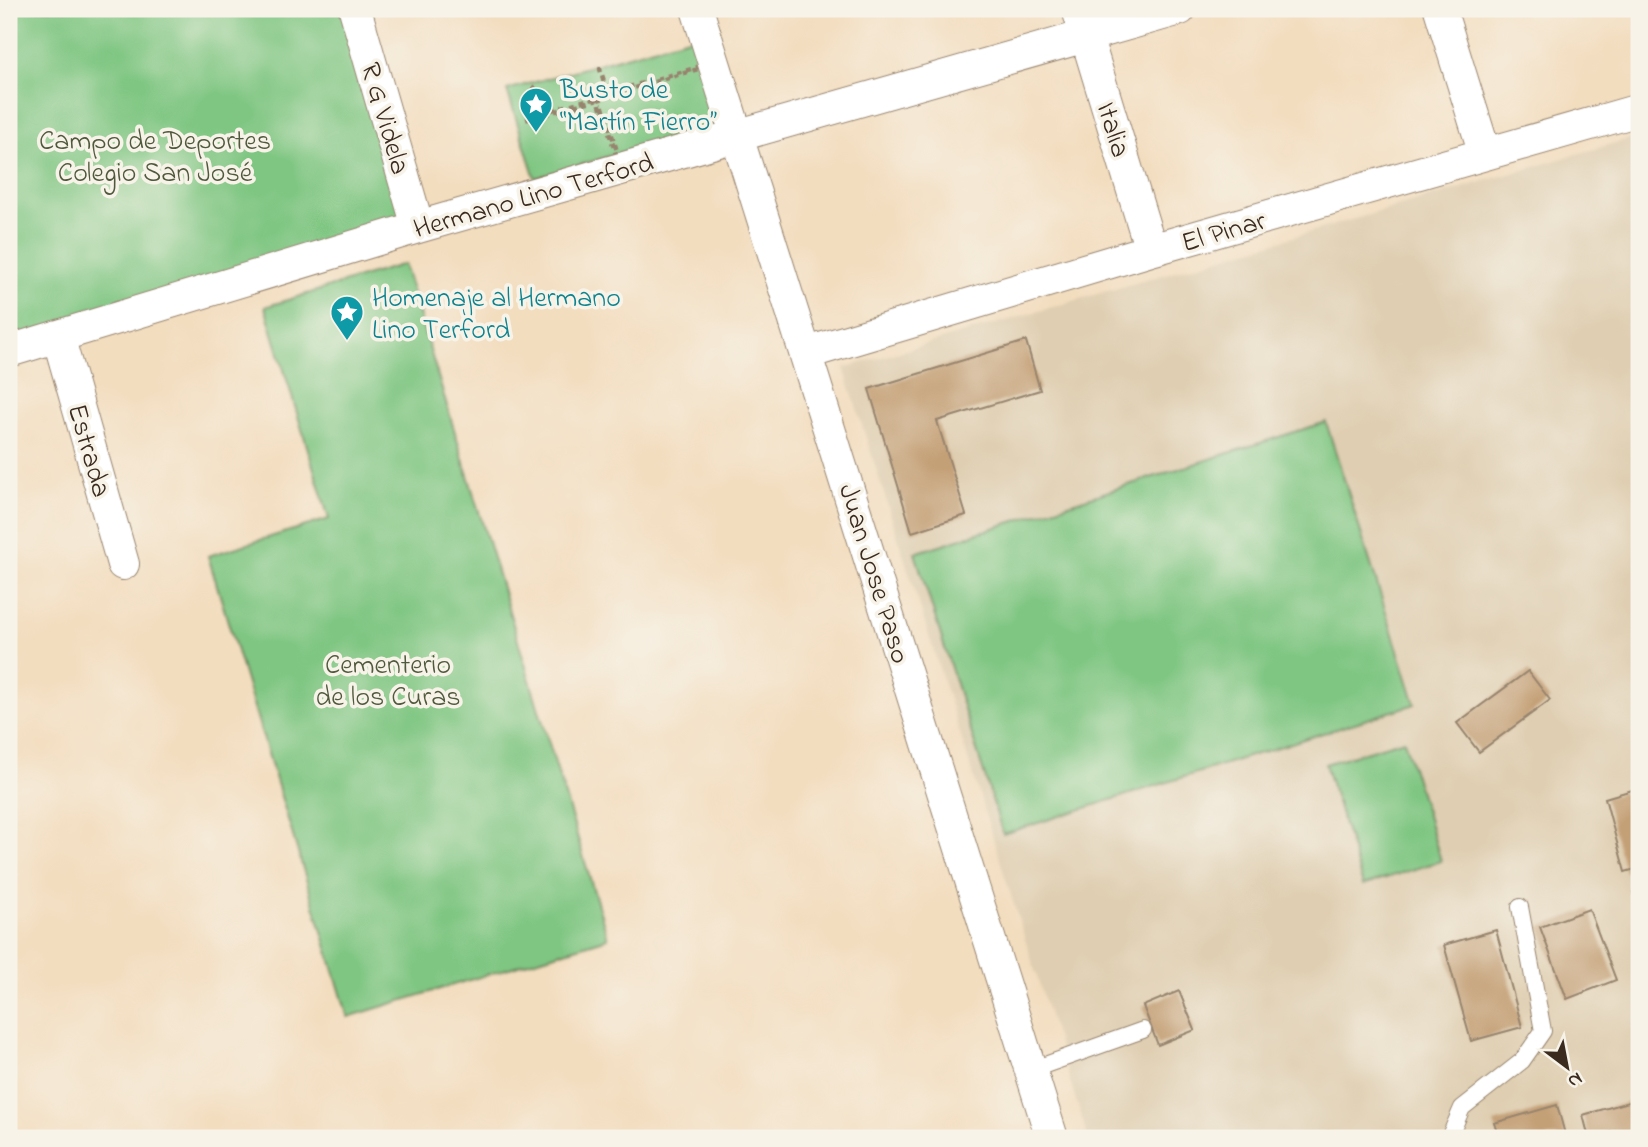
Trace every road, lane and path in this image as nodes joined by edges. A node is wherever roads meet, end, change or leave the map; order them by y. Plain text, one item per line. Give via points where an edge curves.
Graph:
1 (697, 9) edge
2 (1180, 9) edge
3 (1440, 9) edge
4 (366, 11) edge
5 (1083, 22) edge
6 (705, 67) joint
7 (1639, 110) edge
8 (738, 135) junction
9 (1485, 154) junction
10 (418, 227) junction
11 (1151, 250) junction
12 (58, 336) junction
13 (9, 351) edge
14 (807, 353) junction
15 (123, 564) dead end
16 (1520, 907) dead end
17 (1143, 1030) dead end
18 (1031, 1070) junction
19 (1052, 1138) edge
20 (1449, 1138) edge

1 - 8 street, Juan Jose Paso
2 - 5 street, Hermano Lino Terford
3 - 9 street
4 - 10 street, R G Videla
5 - 8 street, Hermano Lino Terford
5 - 11 street, Italia
6 - 6 path via 608,93 600,69 607,94 545,112 534,86 542,113 525,118 598,99 618,154 600,98
7 - 9 street, El Pinar
8 - 10 street, Hermano Lino Terford
8 - 14 street, Juan Jose Paso
9 - 11 street, El Pinar
10 - 12 street, Hermano Lino Terford
11 - 14 street, El Pinar
12 - 13 street, Hermano Lino Terford
12 - 15 street, Estrada
14 - 18 street, Juan Jose Paso
16 - 20 lane via 1543,1031 1522,1061 1462,1108
17 - 18 lane
18 - 19 street, Juan Jose Paso

